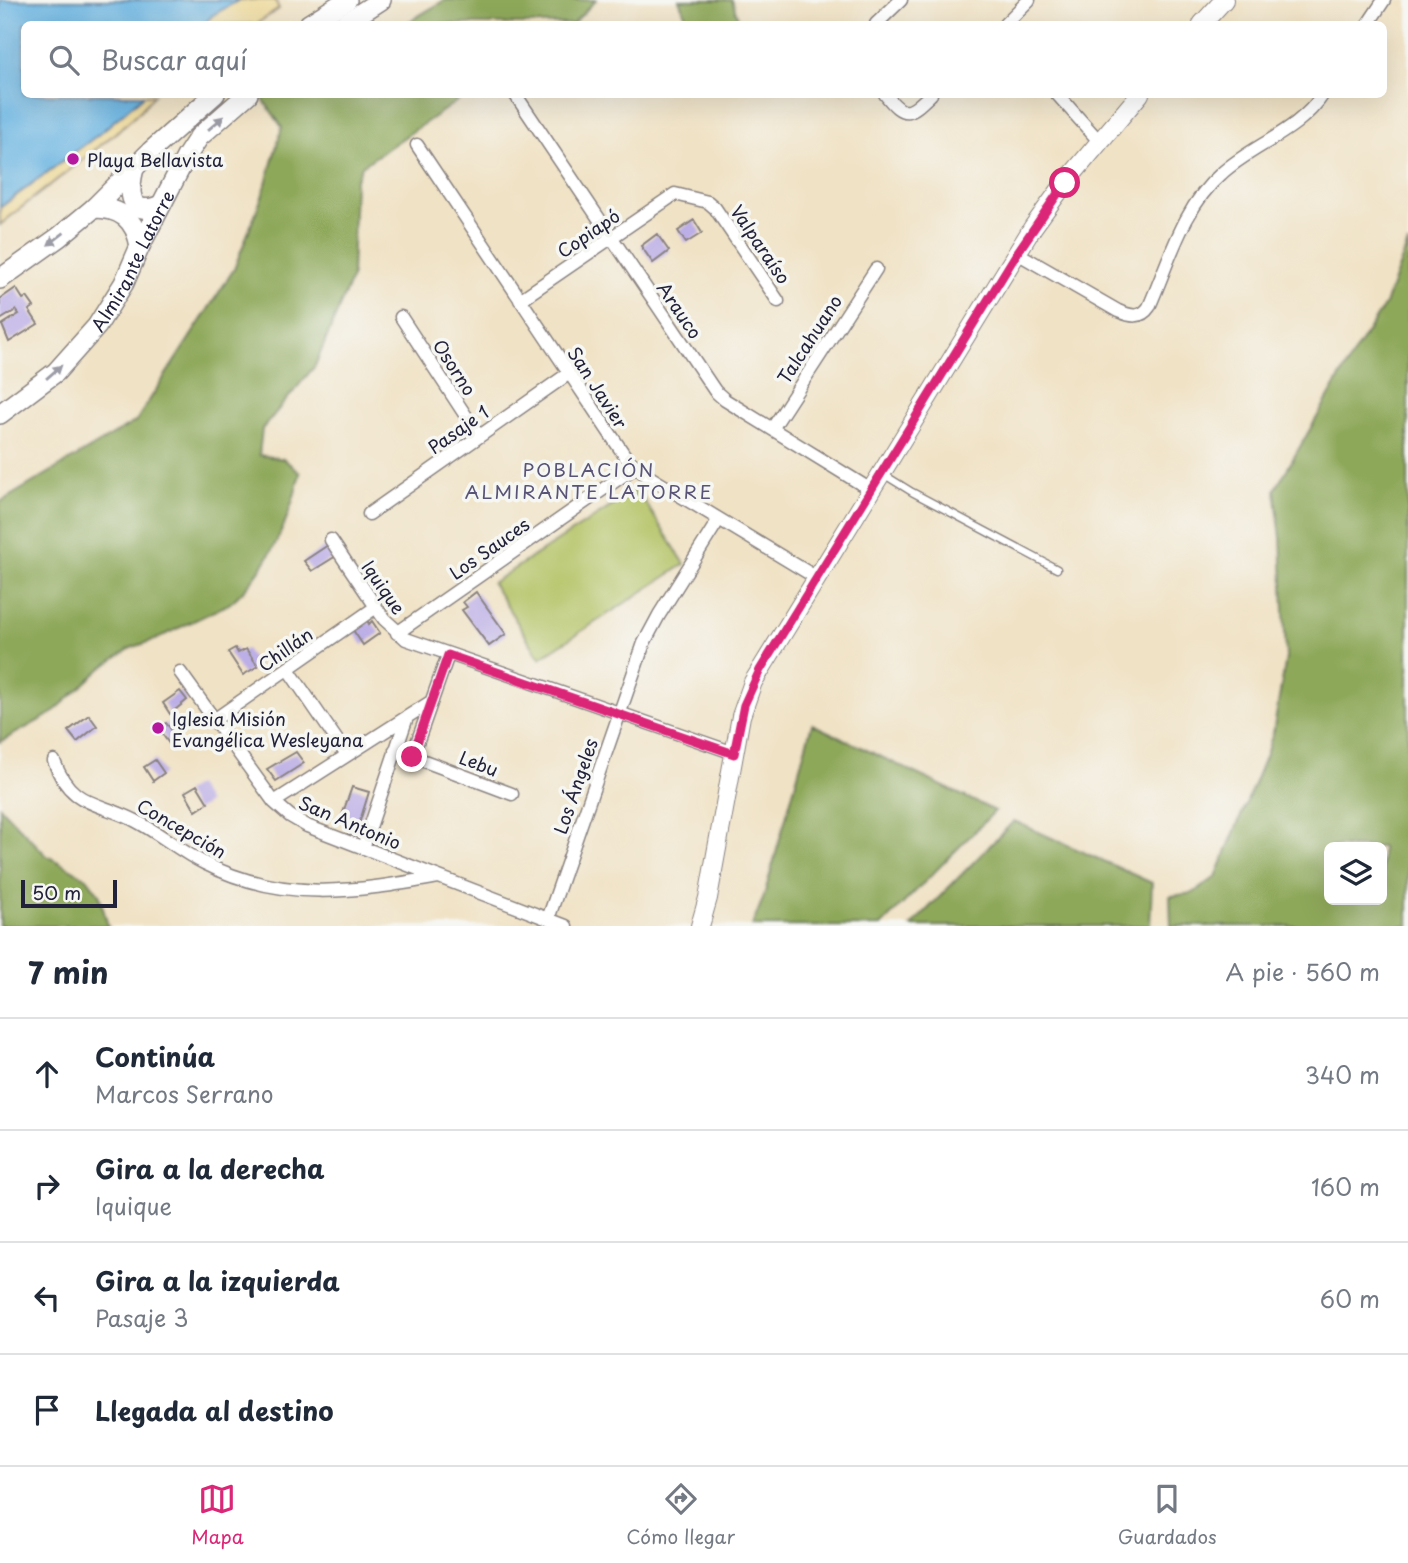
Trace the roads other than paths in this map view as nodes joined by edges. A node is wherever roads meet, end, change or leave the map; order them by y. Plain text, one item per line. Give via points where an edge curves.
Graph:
1 (347, 0) edge
2 (381, 0) edge
3 (901, 0) edge
4 (1029, 0) edge
5 (1224, 0) edge
6 (1384, 0) edge
7 (314, 21) edge
8 (349, 21) edge
9 (879, 21) edge
10 (1008, 21) edge
11 (1205, 21) edge
12 (1370, 21) edge
13 (211, 98) edge
14 (244, 98) edge
15 (518, 98) edge
16 (888, 98) edge
17 (927, 98) edge
18 (1061, 98) edge
19 (1137, 98) edge
20 (1320, 98) edge
21 (1099, 141) junction
22 (417, 145) dead end
23 (134, 168) junction
24 (675, 194) joint
25 (161, 205) junction
26 (94, 208) junction
27 (611, 238) junction
28 (140, 246) junction
29 (1017, 253) junction
30 (876, 269) dead end
31 (0, 279) edge
32 (520, 300) junction
33 (778, 301) dead end
34 (401, 317) dead end
35 (568, 374) junction
36 (0, 414) edge
37 (772, 429) junction
38 (479, 436) junction
39 (635, 467) junction
40 (881, 473) junction
41 (871, 490) junction
42 (369, 514) dead end
43 (719, 519) junction
44 (331, 540) dead end
45 (1057, 569) dead end
46 (817, 578) junction
47 (376, 607) junction
48 (397, 633) junction
49 (448, 655) junction
50 (288, 669) junction
51 (180, 672) dead end
52 (432, 701) junction
53 (619, 714) junction
54 (407, 717) junction
55 (214, 720) junction
56 (395, 750) junction
57 (734, 754) junction
58 (347, 755) junction
59 (412, 757) junction
60 (54, 761) dead end
61 (512, 794) dead end
62 (274, 802) junction
63 (363, 848) junction
64 (438, 877) junction
65 (548, 919) junction
66 (566, 926) edge
67 (700, 926) edge

1 - 7 main road
2 - 8 main road
3 - 9 street
4 - 10 street
5 - 11 street
6 - 12 street
13 - 23 main road
25 -> 14 main road, Almirante Latorre via 200,137
15 - 27 street, Arauco
16 - 17 street via 906,112 914,111
18 - 21 street
19 - 21 street
20 - 29 street via 1303,118 1211,183 1186,222 1144,314 1118,311
21 - 29 street
22 - 32 street, San Javier
23 - 25 main road via 129,186 133,201 141,209
23 - 26 main road
24 - 27 street, Copiapó
24 - 33 street, Valparaíso via 716,208
25 - 28 main road, Almirante Latorre
26 - 28 main road via 110,208 127,216
26 -> 31 main road
27 - 32 street, Copiapó
27 - 37 street, Arauco via 715,391
36 -> 28 main road, Almirante Latorre via 56,372 97,326
29 - 40 street
30 - 37 street, Talcahuano
32 - 35 street, San Javier
34 - 38 street, Osorno
35 - 38 street, Pasaje 1
35 - 39 street, San Javier
37 - 41 street, Arauco
38 - 42 street, Pasaje 1
39 - 43 street, San Javier
39 - 48 street, Los Sauces
40 - 41 street
40 - 45 lane
41 - 46 street
43 - 46 street, San Javier
43 - 53 street, Los Ángeles via 648,634
44 - 47 street, Iquique
46 - 57 street via 753,682
47 - 48 street, Iquique
47 - 50 street, Chillán
48 - 49 street, Iquique
49 - 52 street
49 - 53 street, Iquique
50 - 55 street, Chillán
50 - 58 street
51 - 55 street, San Antonio
52 - 54 street
52 - 59 street
53 - 57 street, Iquique
53 - 65 street, Los Ángeles
54 - 56 street
54 - 58 street
55 - 62 street, San Antonio
56 - 59 street, Lebu
56 - 63 street
57 - 67 street
58 - 62 street
59 - 61 street, Lebu
60 - 64 street, Concepción via 66,786 82,800 130,818 206,864 257,884 322,892
62 - 63 street, San Antonio via 298,822
63 - 64 street, San Antonio
64 - 65 street, San Antonio
65 - 66 street, San Antonio

